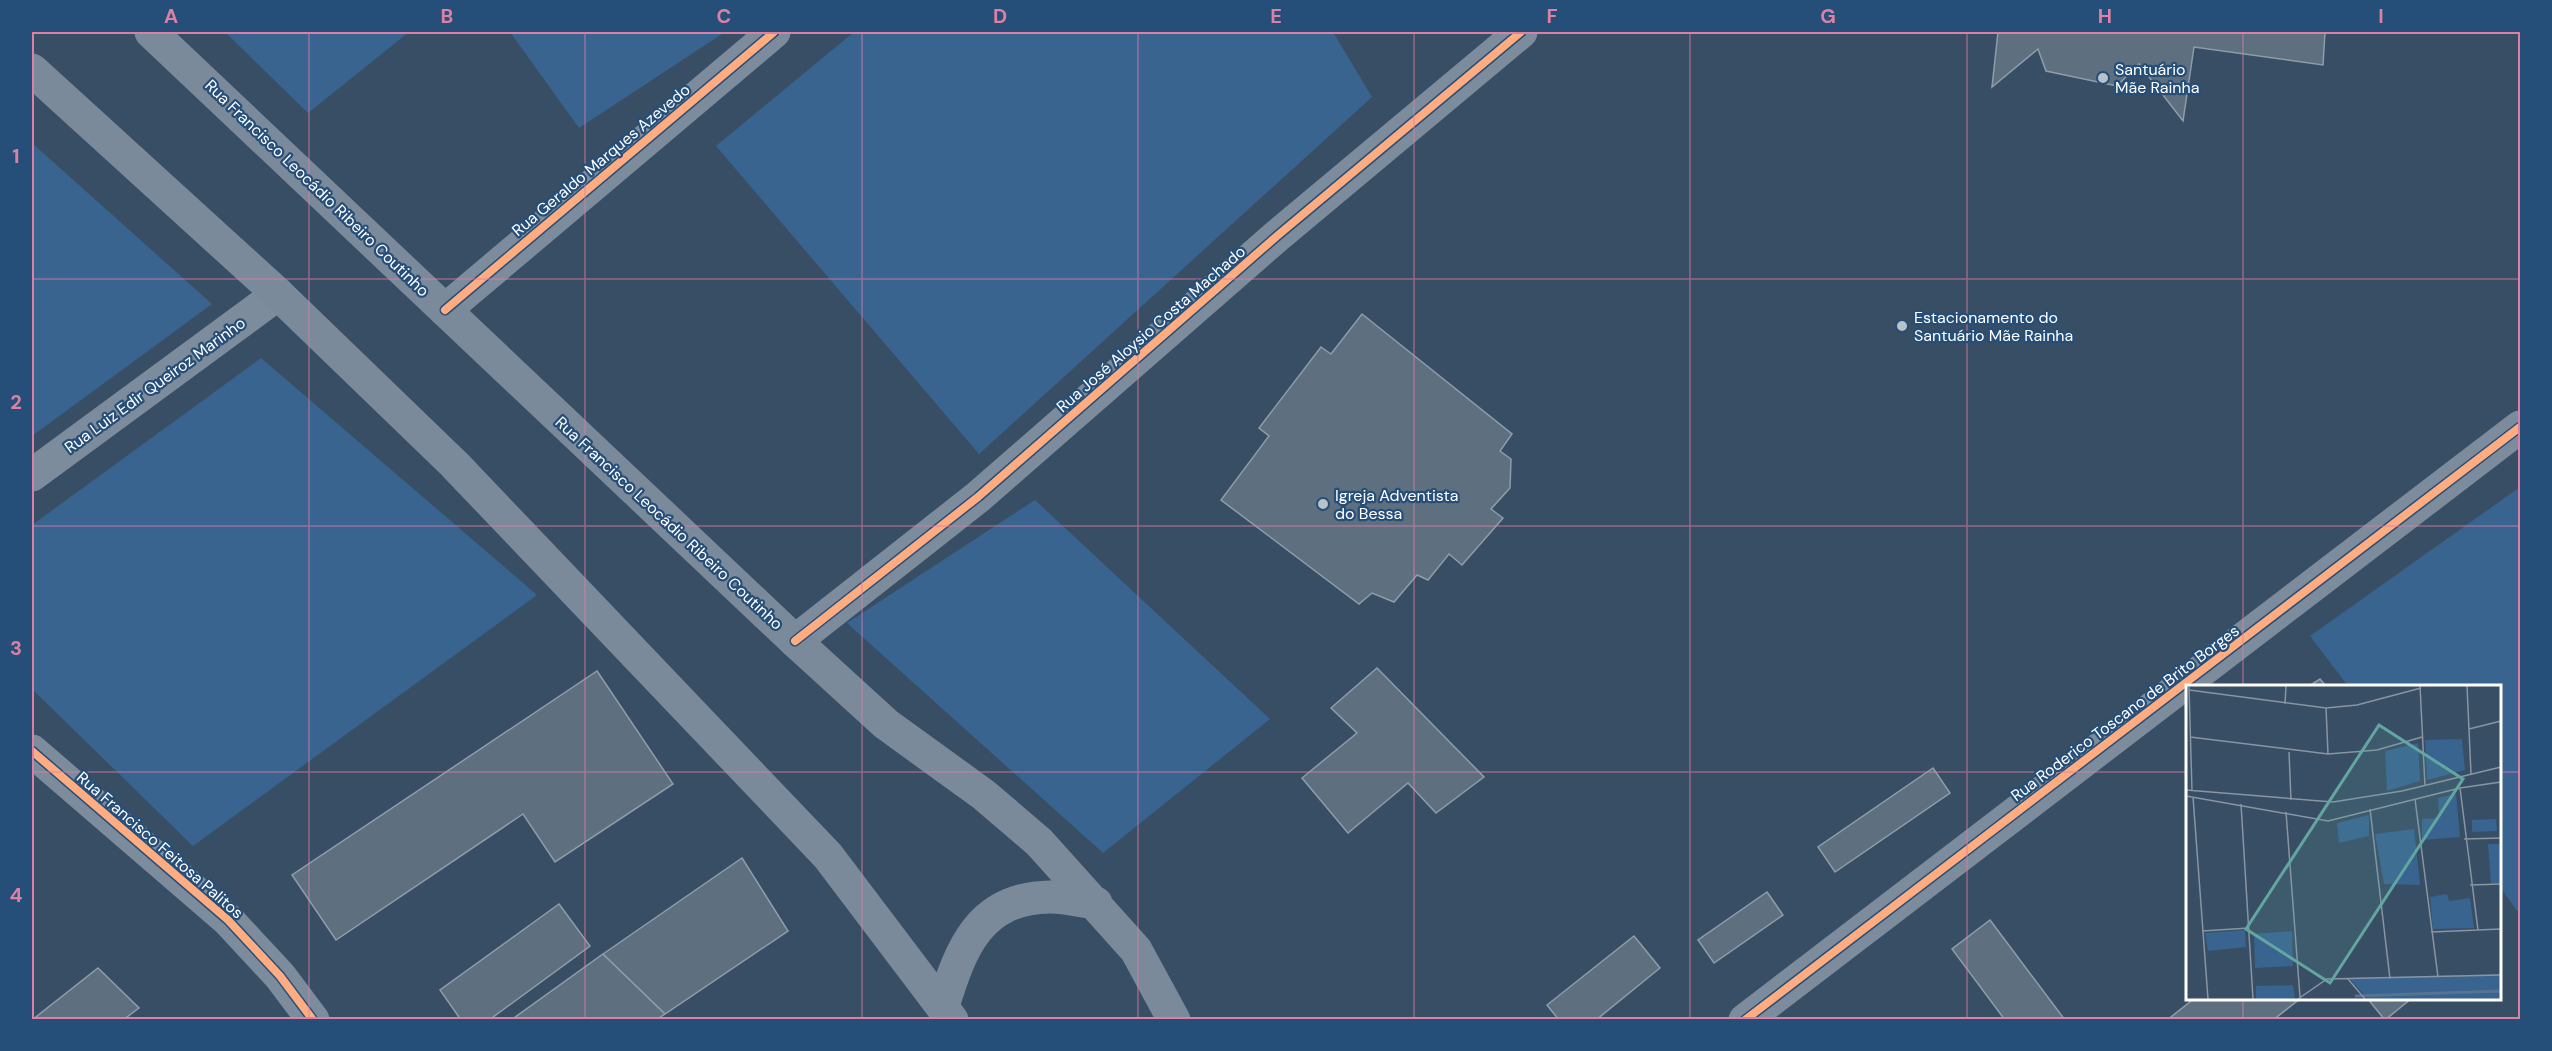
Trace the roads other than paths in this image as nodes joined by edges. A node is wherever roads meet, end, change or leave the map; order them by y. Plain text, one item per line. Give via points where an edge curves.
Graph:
1 (152, 32) edge
2 (774, 32) edge
3 (1521, 32) edge
4 (32, 70) edge
5 (278, 294) junction
6 (445, 310) junction
7 (2520, 427) edge
8 (32, 475) edge
9 (795, 641) junction
10 (32, 751) edge
11 (1096, 903) junction
12 (948, 1013) edge
13 (313, 1020) edge
14 (1174, 1020) edge
15 (1745, 1020) edge

1 - 6 main road, Rua Francisco Leocádio Ribeiro Coutinho
2 - 6 street, Rua Geraldo Marques Azevedo
3 - 9 street, Rua José Aloysio Costa Machado via 1277,237 978,497
4 - 5 main road
5 - 8 street, Rua Luiz Edir Queiroz Marinho
5 - 12 main road via 454,464 828,856
6 - 9 main road, Rua Francisco Leocádio Ribeiro Coutinho
7 - 15 street, Rua Roderico Toscano de Brito Borges
9 - 11 main road, Rua Francisco Leocádio Ribeiro Coutinho via 886,724 984,795 1039,842
10 - 13 street, Rua Francisco Feitosa Palitos via 228,920 280,976
11 - 12 main road via 1051,897 1020,901 989,915 973,932 956,964
11 - 14 main road, Rua Francisco Leocádio Ribeiro Coutinho via 1136,951

